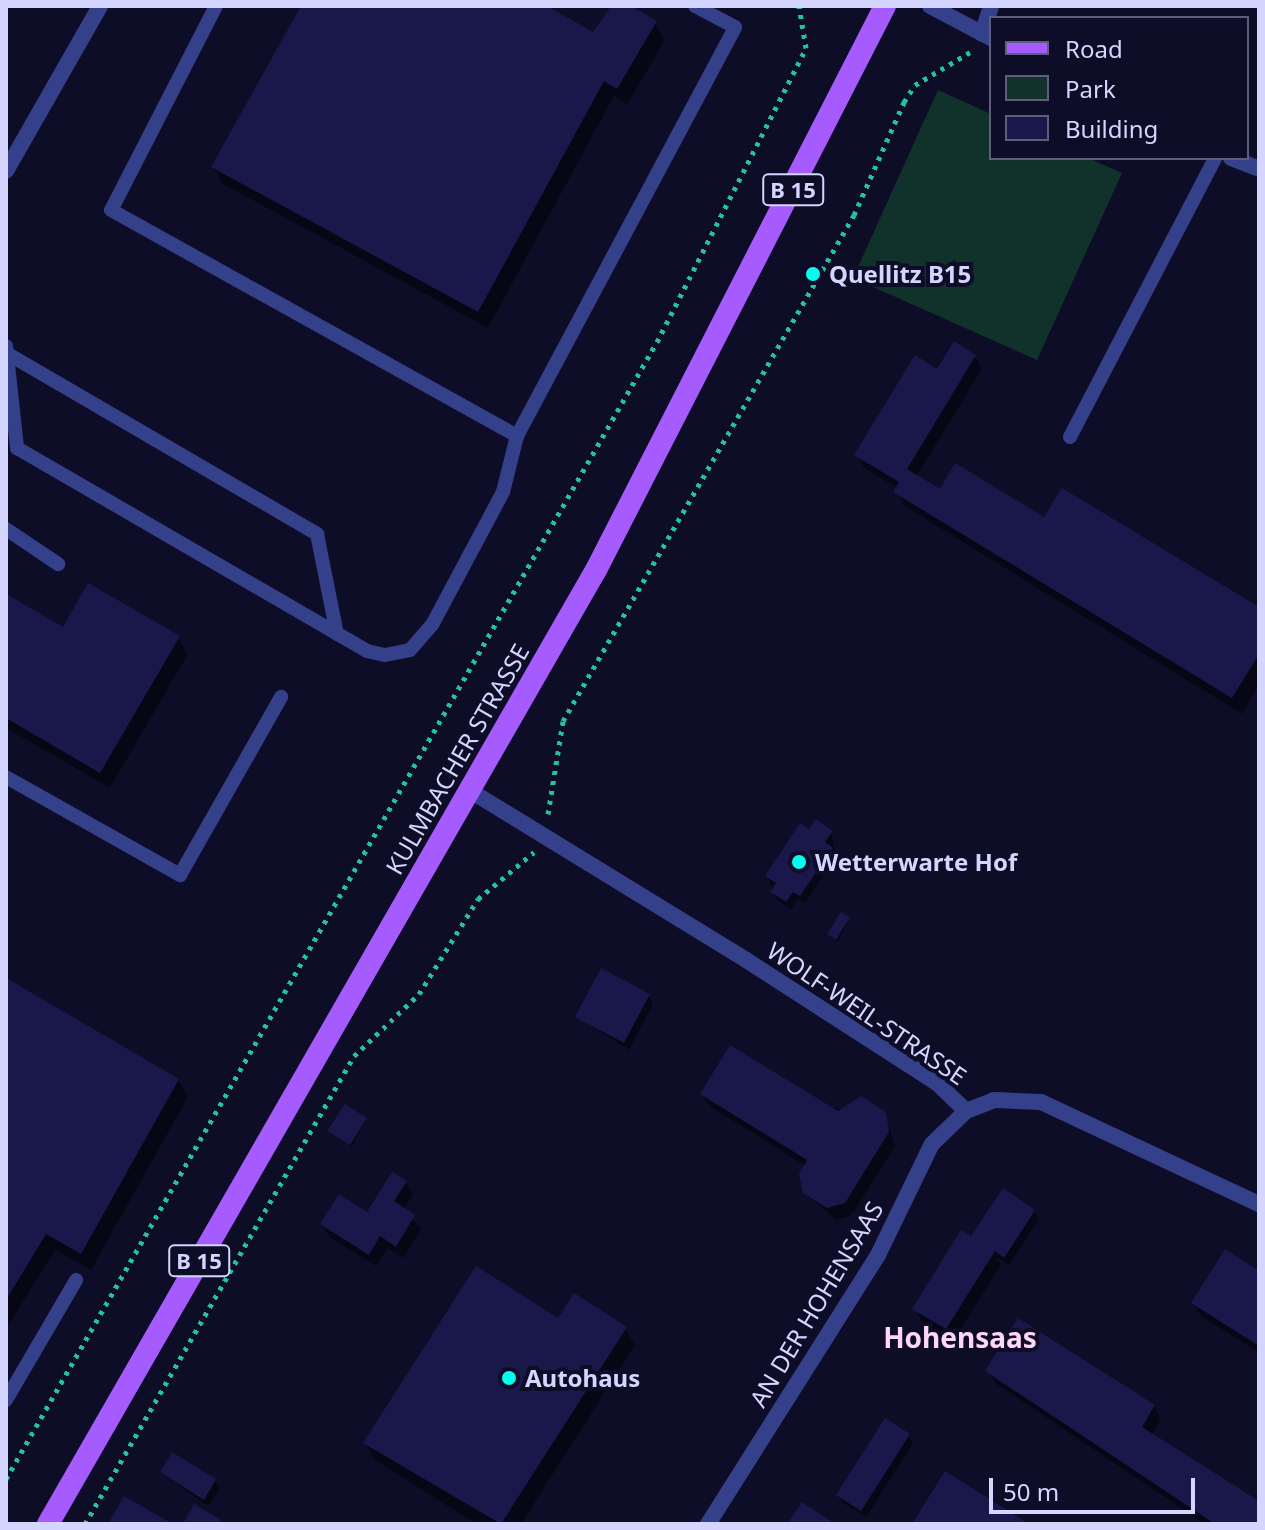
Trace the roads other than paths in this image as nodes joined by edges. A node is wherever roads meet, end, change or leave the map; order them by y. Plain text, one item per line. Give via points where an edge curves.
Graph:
1 (100, 6) edge
2 (216, 6) edge
3 (695, 6) edge
4 (885, 6) edge
5 (930, 6) edge
6 (987, 36) edge
7 (1214, 160) edge
8 (1236, 160) edge
9 (1259, 169) edge
10 (6, 171) edge
11 (7, 350) edge
12 (517, 436) junction
13 (1070, 437) dead end
14 (6, 529) edge
15 (58, 564) dead end
16 (337, 634) junction
17 (281, 697) dead end
18 (6, 777) edge
19 (469, 790) junction
20 (966, 1111) junction
21 (1259, 1204) edge
22 (76, 1280) dead end
23 (6, 1400) edge
24 (48, 1524) edge
25 (708, 1524) edge

1 - 10 street
2 - 12 lane via 111,210
3 - 12 lane via 735,27
4 - 19 main road, KULMBACHER STRASSE / B 15 via 693,389
5 - 6 street
7 - 13 lane
8 - 9 street
11 - 16 lane via 317,534
11 - 16 lane via 17,448
12 - 16 lane via 503,492 432,625 410,650 367,651
14 - 15 lane
17 - 18 lane via 180,875
19 - 20 street, WOLF-WEIL-STRASSE via 937,1083
19 - 24 main road, KULMBACHER STRASSE / B 15
20 - 21 street, WOLF-WEIL-STRASSE via 994,1100 1041,1102
20 - 25 street, AN DER HOHENSAAS via 932,1144 878,1255
22 - 23 lane

